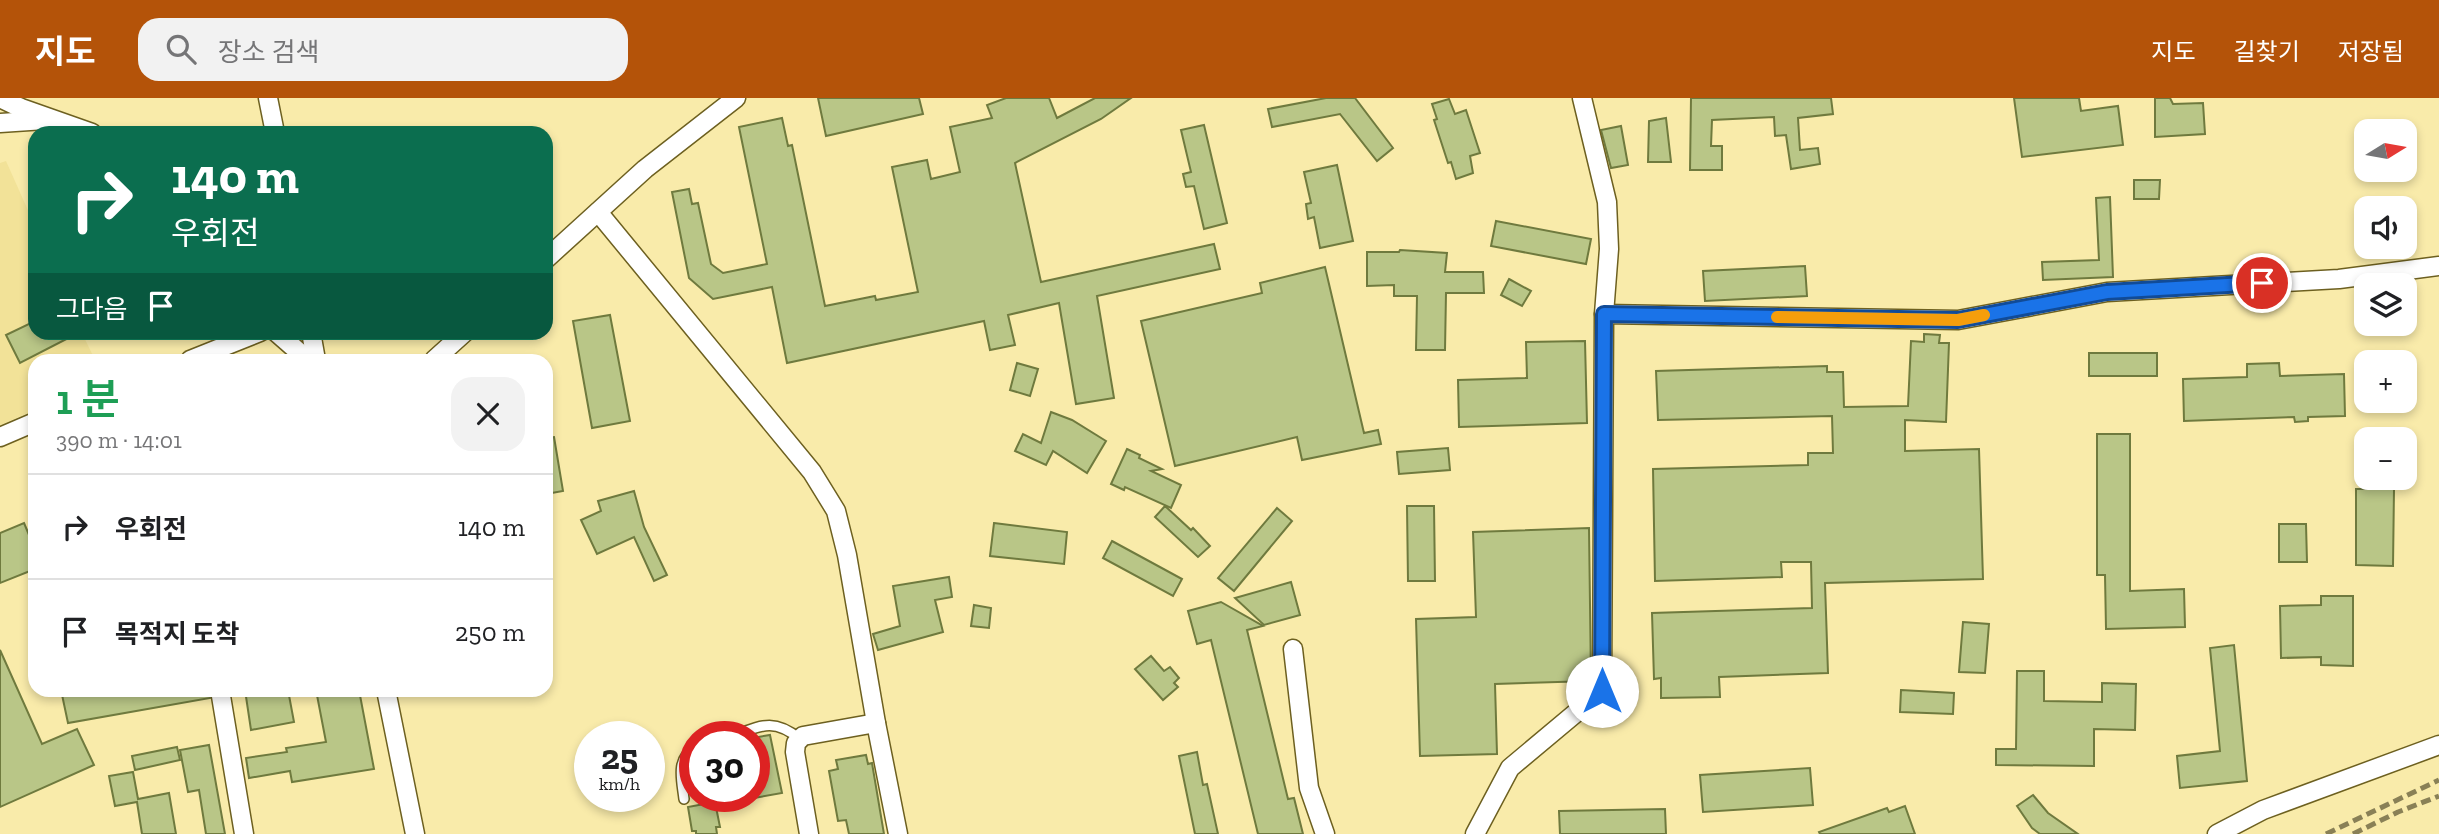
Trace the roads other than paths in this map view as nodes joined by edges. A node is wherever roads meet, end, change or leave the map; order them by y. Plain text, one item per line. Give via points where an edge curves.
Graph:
1 (1, 98) edge
2 (268, 98) edge
3 (736, 98) edge
4 (1582, 98) edge
5 (54, 120) junction
6 (0, 123) edge
7 (72, 126) edge
8 (274, 126) edge
9 (598, 212) junction
10 (553, 253) edge
11 (2439, 266) edge
12 (1604, 314) junction
13 (240, 340) edge
14 (285, 340) edge
15 (456, 340) edge
16 (205, 354) edge
17 (301, 354) edge
18 (441, 354) edge
19 (28, 425) edge
20 (1, 438) edge
21 (1293, 649) dead end
22 (221, 697) edge
23 (387, 697) edge
24 (876, 723) junction
25 (770, 725) edge
26 (800, 738) junction
27 (2439, 745) edge
28 (244, 834) edge
29 (415, 834) edge
30 (809, 834) edge
31 (898, 834) edge
32 (1325, 834) edge
33 (1475, 834) edge
34 (2217, 834) edge

1 - 5 street
2 - 8 street
3 - 9 street
4 - 12 street via 1606,202 1609,248
5 - 6 street
5 - 7 street
9 - 10 street
9 - 24 street via 812,472 836,511
11 - 12 street via 2339,279 2107,292 1958,320
12 - 33 street via 1602,691 1510,768
13 - 16 street
14 - 17 street
15 - 18 street
19 - 20 street
21 - 32 street via 1308,788
22 - 28 street
23 - 29 street
24 - 26 street
24 - 31 street
25 - 26 lane via 786,728
26 - 30 street via 795,752
27 - 34 street via 2263,810

